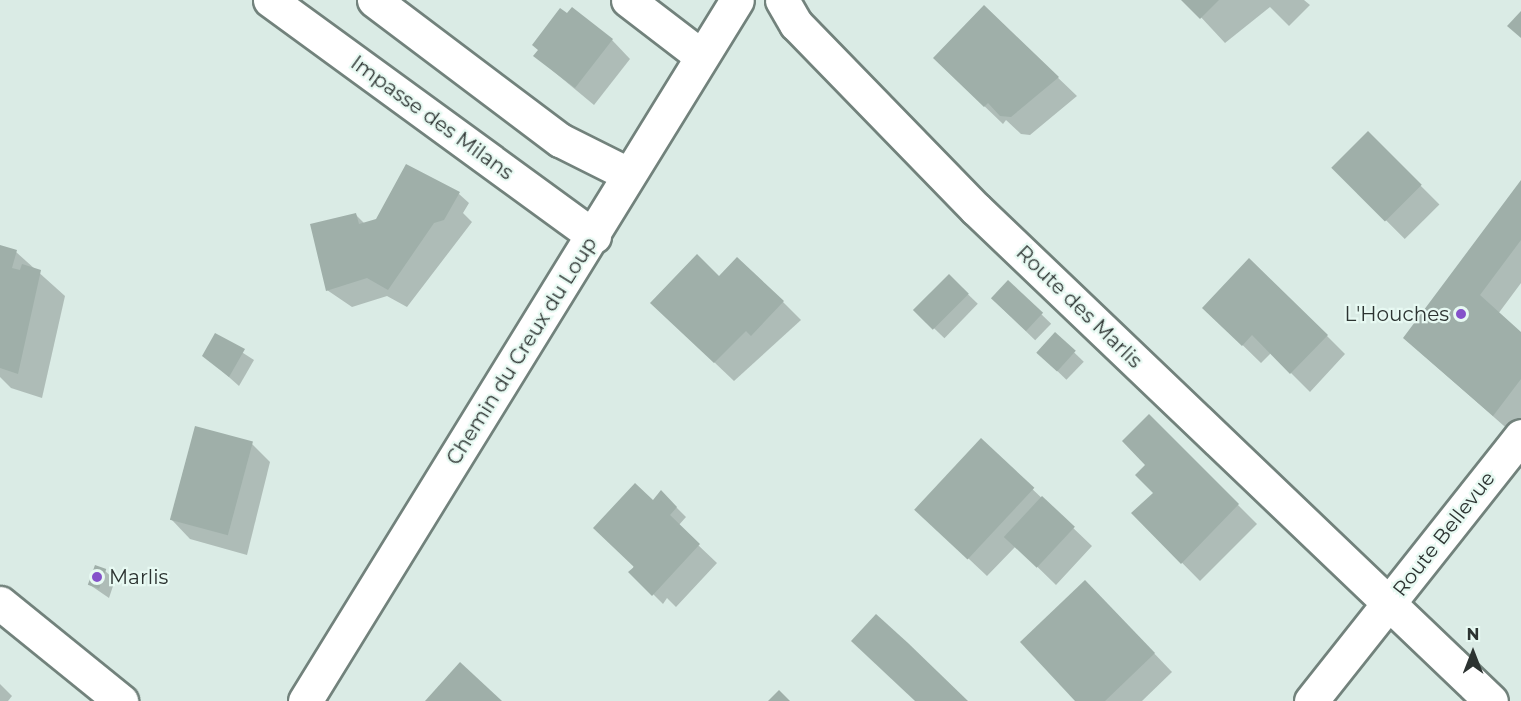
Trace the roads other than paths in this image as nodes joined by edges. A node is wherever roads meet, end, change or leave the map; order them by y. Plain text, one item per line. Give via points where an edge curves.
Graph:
1 (270, 0) edge
2 (374, 0) edge
3 (628, 0) edge
4 (737, 0) edge
5 (782, 0) edge
6 (700, 55) junction
7 (628, 174) junction
8 (594, 236) junction
9 (1521, 436) edge
10 (0, 603) edge
11 (1389, 603) junction
12 (121, 701) edge
13 (305, 701) edge
14 (1311, 701) edge
15 (1491, 701) edge

1 - 8 street, Impasse des Milans
2 - 7 street via 560,140
3 - 6 street
4 - 6 street, Chemin du Creux du Loup
5 - 11 street, Route des Marlis via 796,24 976,208
6 - 7 street, Chemin du Creux du Loup
7 - 8 street, Chemin du Creux du Loup
8 - 13 street, Chemin du Creux du Loup
9 - 11 street, Route Bellevue
10 - 12 street
11 - 14 street, Route Bellevue
11 - 15 street, Route des Marlis

